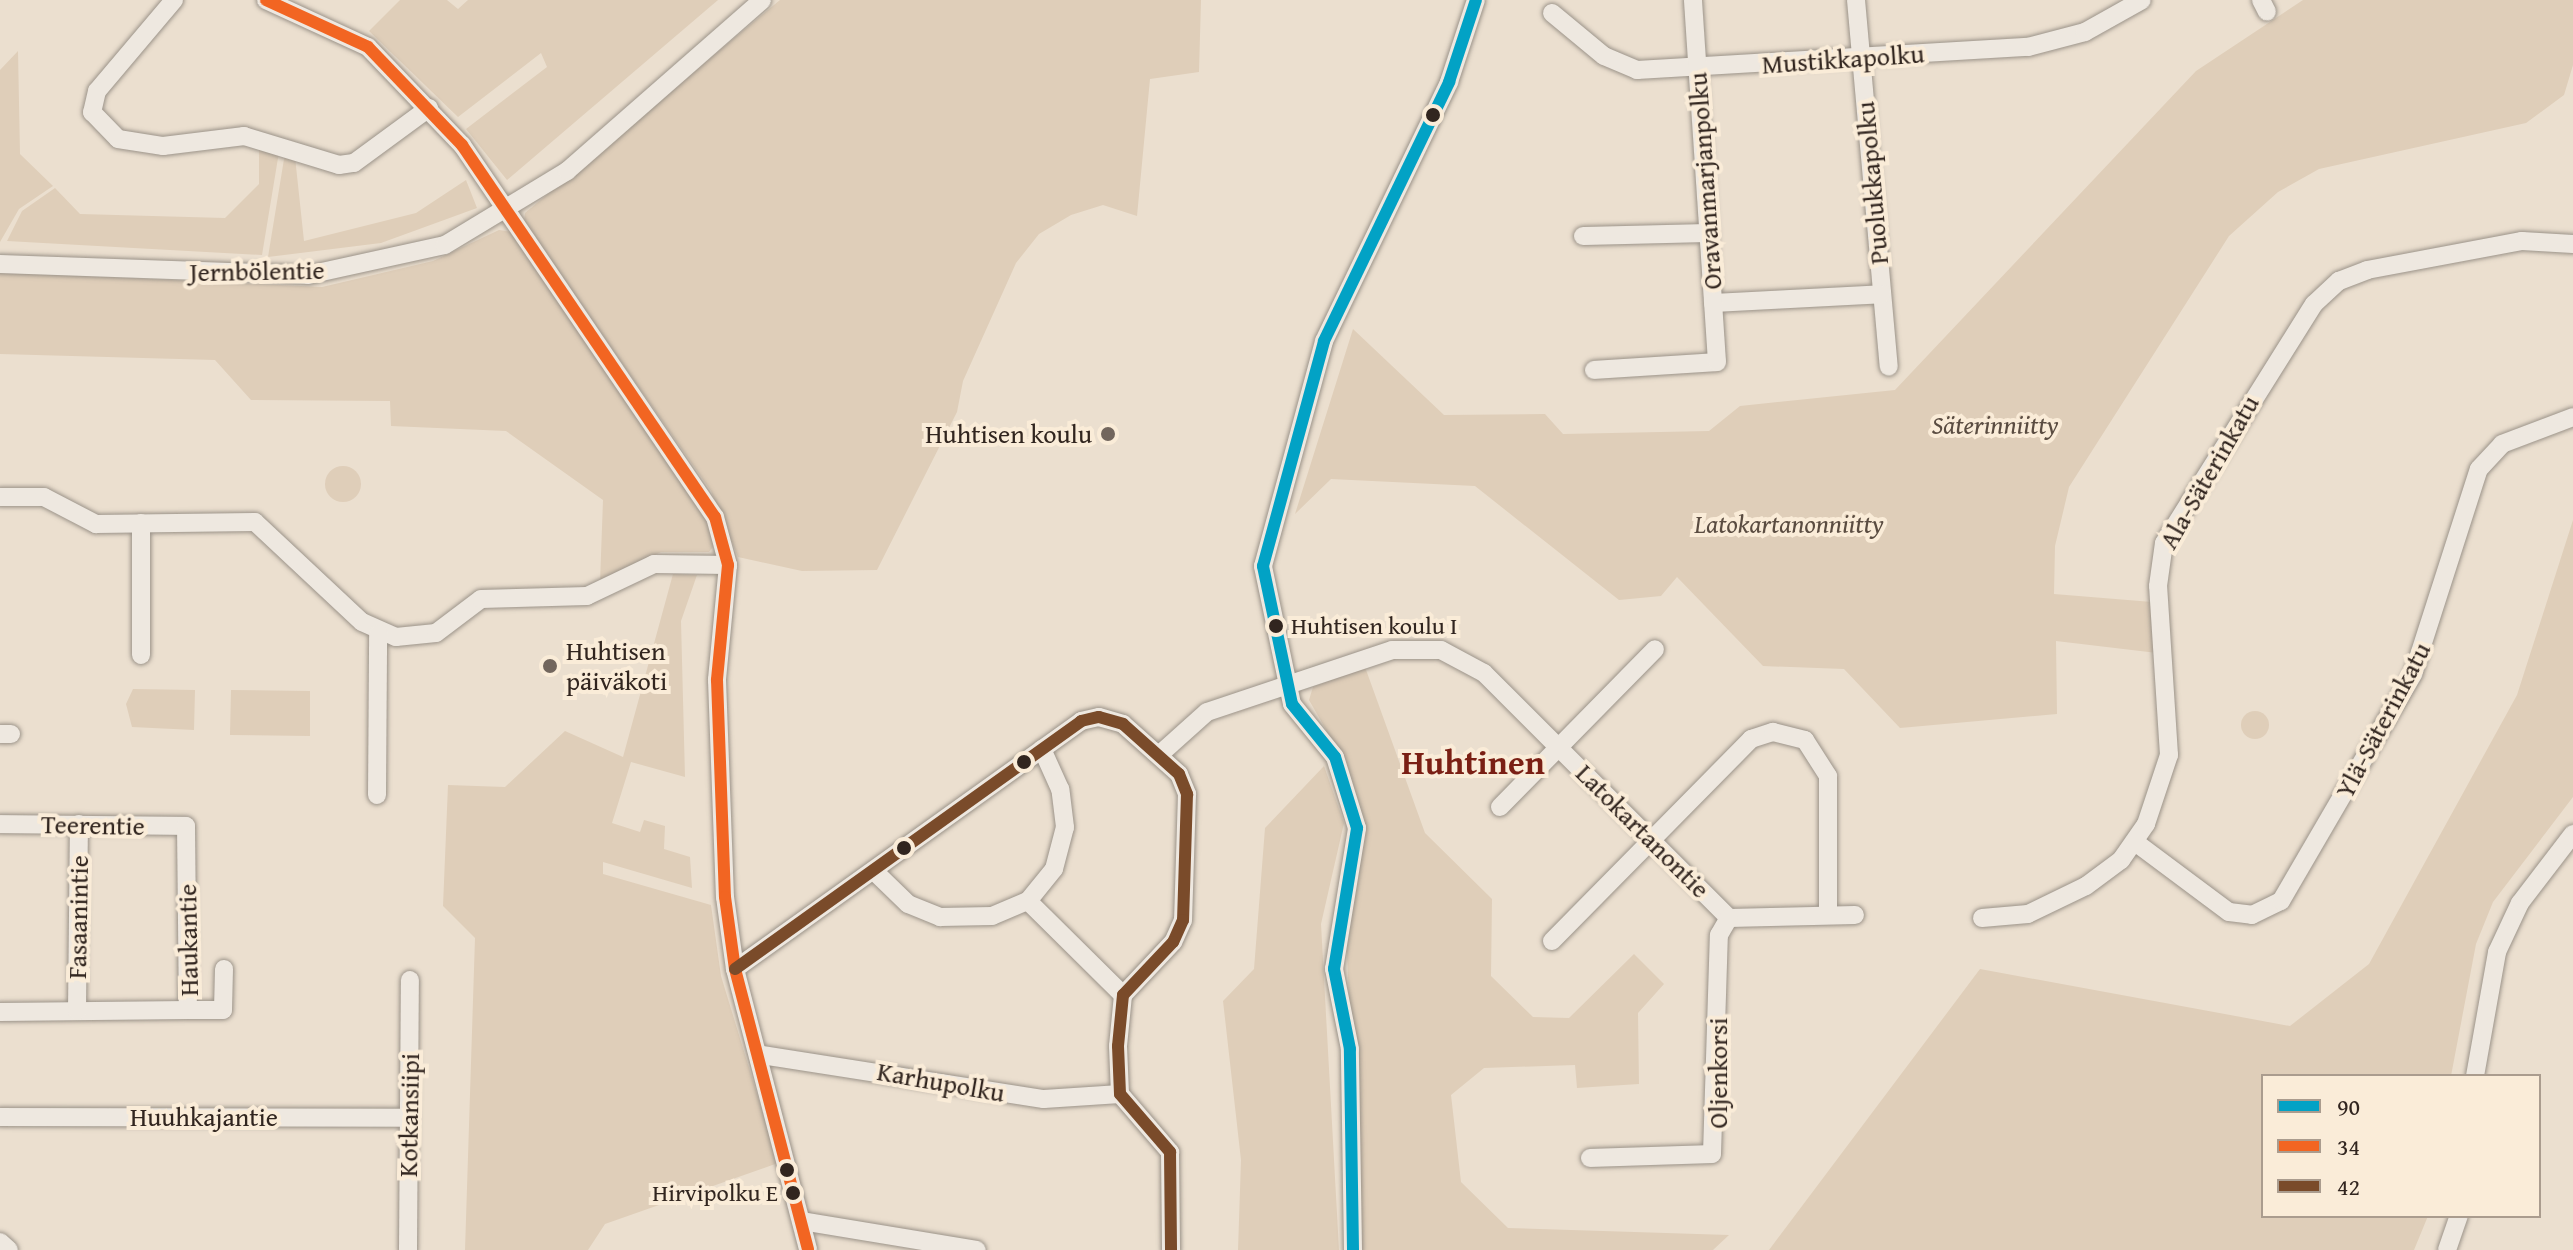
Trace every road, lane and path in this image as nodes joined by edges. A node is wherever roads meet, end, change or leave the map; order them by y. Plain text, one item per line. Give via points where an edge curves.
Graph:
1 (174, 0) edge
2 (266, 0) edge
3 (762, 0) edge
4 (1476, 0) edge
5 (1693, 0) edge
6 (1856, 0) edge
7 (2142, 0) edge
8 (1552, 13) dead end
9 (1862, 59) junction
10 (1698, 68) junction
11 (429, 108) junction
12 (509, 211) junction
13 (1709, 233) junction
14 (1583, 236) dead end
15 (2573, 244) edge
16 (0, 264) edge
17 (1882, 294) junction
18 (1713, 303) junction
19 (1889, 367) dead end
20 (1594, 370) dead end
21 (2573, 417) edge
22 (0, 497) edge
23 (141, 523) junction
24 (728, 565) junction
25 (378, 634) junction
26 (1655, 649) dead end
27 (141, 655) dead end
28 (1287, 686) junction
29 (1560, 748) junction
30 (1042, 749) junction
31 (1159, 755) junction
32 (377, 795) dead end
33 (1500, 807) dead end
34 (0, 824) edge
35 (79, 824) junction
36 (186, 826) joint
37 (2573, 834) edge
38 (1651, 838) junction
39 (2135, 842) junction
40 (874, 871) junction
41 (1028, 901) junction
42 (1828, 915) junction
43 (1855, 915) dead end
44 (1729, 918) junction
45 (1982, 918) dead end
46 (1552, 941) dead end
47 (224, 969) dead end
48 (735, 969) junction
49 (410, 980) dead end
50 (1123, 995) junction
51 (188, 1010) junction
52 (77, 1011) junction
53 (0, 1012) edge
54 (762, 1055) junction
55 (2475, 1074) edge
56 (1120, 1094) junction
57 (0, 1117) edge
58 (409, 1118) junction
59 (1590, 1158) dead end
60 (2458, 1218) edge
61 (802, 1221) junction
62 (0, 1242) edge
63 (9, 1250) edge
64 (408, 1250) edge
65 (808, 1250) edge
66 (977, 1250) edge
67 (1171, 1250) edge
68 (1353, 1250) edge
69 (2447, 1250) edge

1 - 11 street via 97,91 92,112 118,139 163,146 244,136 339,165 354,163
2 - 11 street via 368,47
3 - 12 street, Jernbölentie via 567,171
4 - 28 street via 1449,82 1324,341 1292,445 1263,566
5 - 10 street, Oravanmarjanpolku
6 - 9 street, Puolukkapolku
7 - 9 street, Mustikkapolku via 2085,32 2028,47
8 - 10 street, Mustikkapolku via 1628,68
9 - 10 street, Mustikkapolku
9 - 17 street, Puolukkapolku
10 - 13 street, Oravanmarjanpolku
11 - 12 street
12 - 16 street, Jernbölentie via 445,245 308,275
12 - 24 street via 692,474 720,530
13 - 14 street
13 - 18 street, Oravanmarjanpolku
15 - 39 street, Ala-Säterinkatu via 2522,241 2367,270 2339,281 2307,313 2164,543 2158,586 2169,755
17 - 18 street
17 - 19 street, Puolukkapolku
18 - 20 street, Oravanmarjanpolku via 1717,362
21 - 39 street, Ylä-Säterinkatu via 2502,444 2479,469 2413,674 2281,901 2252,915 2229,912
22 - 23 street via 44,497 89,523
23 - 25 street via 264,526
23 - 27 street
24 - 25 street via 654,564 587,596 490,597 429,636
24 - 48 street via 717,747
25 - 32 street
26 - 29 street
28 - 29 street, Latokartanontie via 1392,650 1441,650 1484,673
28 - 31 street, Latokartanontie via 1207,712
28 - 68 street via 1300,720 1335,757 1357,828 1334,969 1350,1049
29 - 33 street
29 - 38 street, Latokartanontie
30 - 31 street via 1099,717 1131,729
30 - 40 street
30 - 41 street via 1060,789 1065,827 1054,869
31 - 50 street via 1186,787 1183,920 1173,942
34 - 35 street, Teerentie
35 - 36 street, Teerentie
35 - 52 street, Fasaanintie
36 - 51 street, Haukantie
37 - 55 street via 2520,903 2497,952
38 - 42 street via 1751,739 1794,734 1819,753 1828,776
38 - 44 street, Latokartanontie
38 - 46 street
39 - 45 street via 2066,897 2028,914
40 - 41 street via 908,904 940,917 992,916
40 - 48 street
41 - 50 street
42 - 43 street, Latokartanontie
42 - 44 street, Latokartanontie
44 - 59 street, Oljenkorsi via 1719,935 1712,1154
47 - 51 street via 223,1010
48 - 54 street
49 - 58 street, Kotkansiipi
50 - 56 street
51 - 52 street, Haukantie
52 - 53 street, Haukantie
54 - 56 street, Karhupolku via 1044,1099
54 - 61 street
56 - 67 street via 1170,1152
57 - 58 street, Huuhkajantie
58 - 64 street, Kotkansiipi
60 - 69 street
61 - 65 street
61 - 66 street
62 - 63 street

